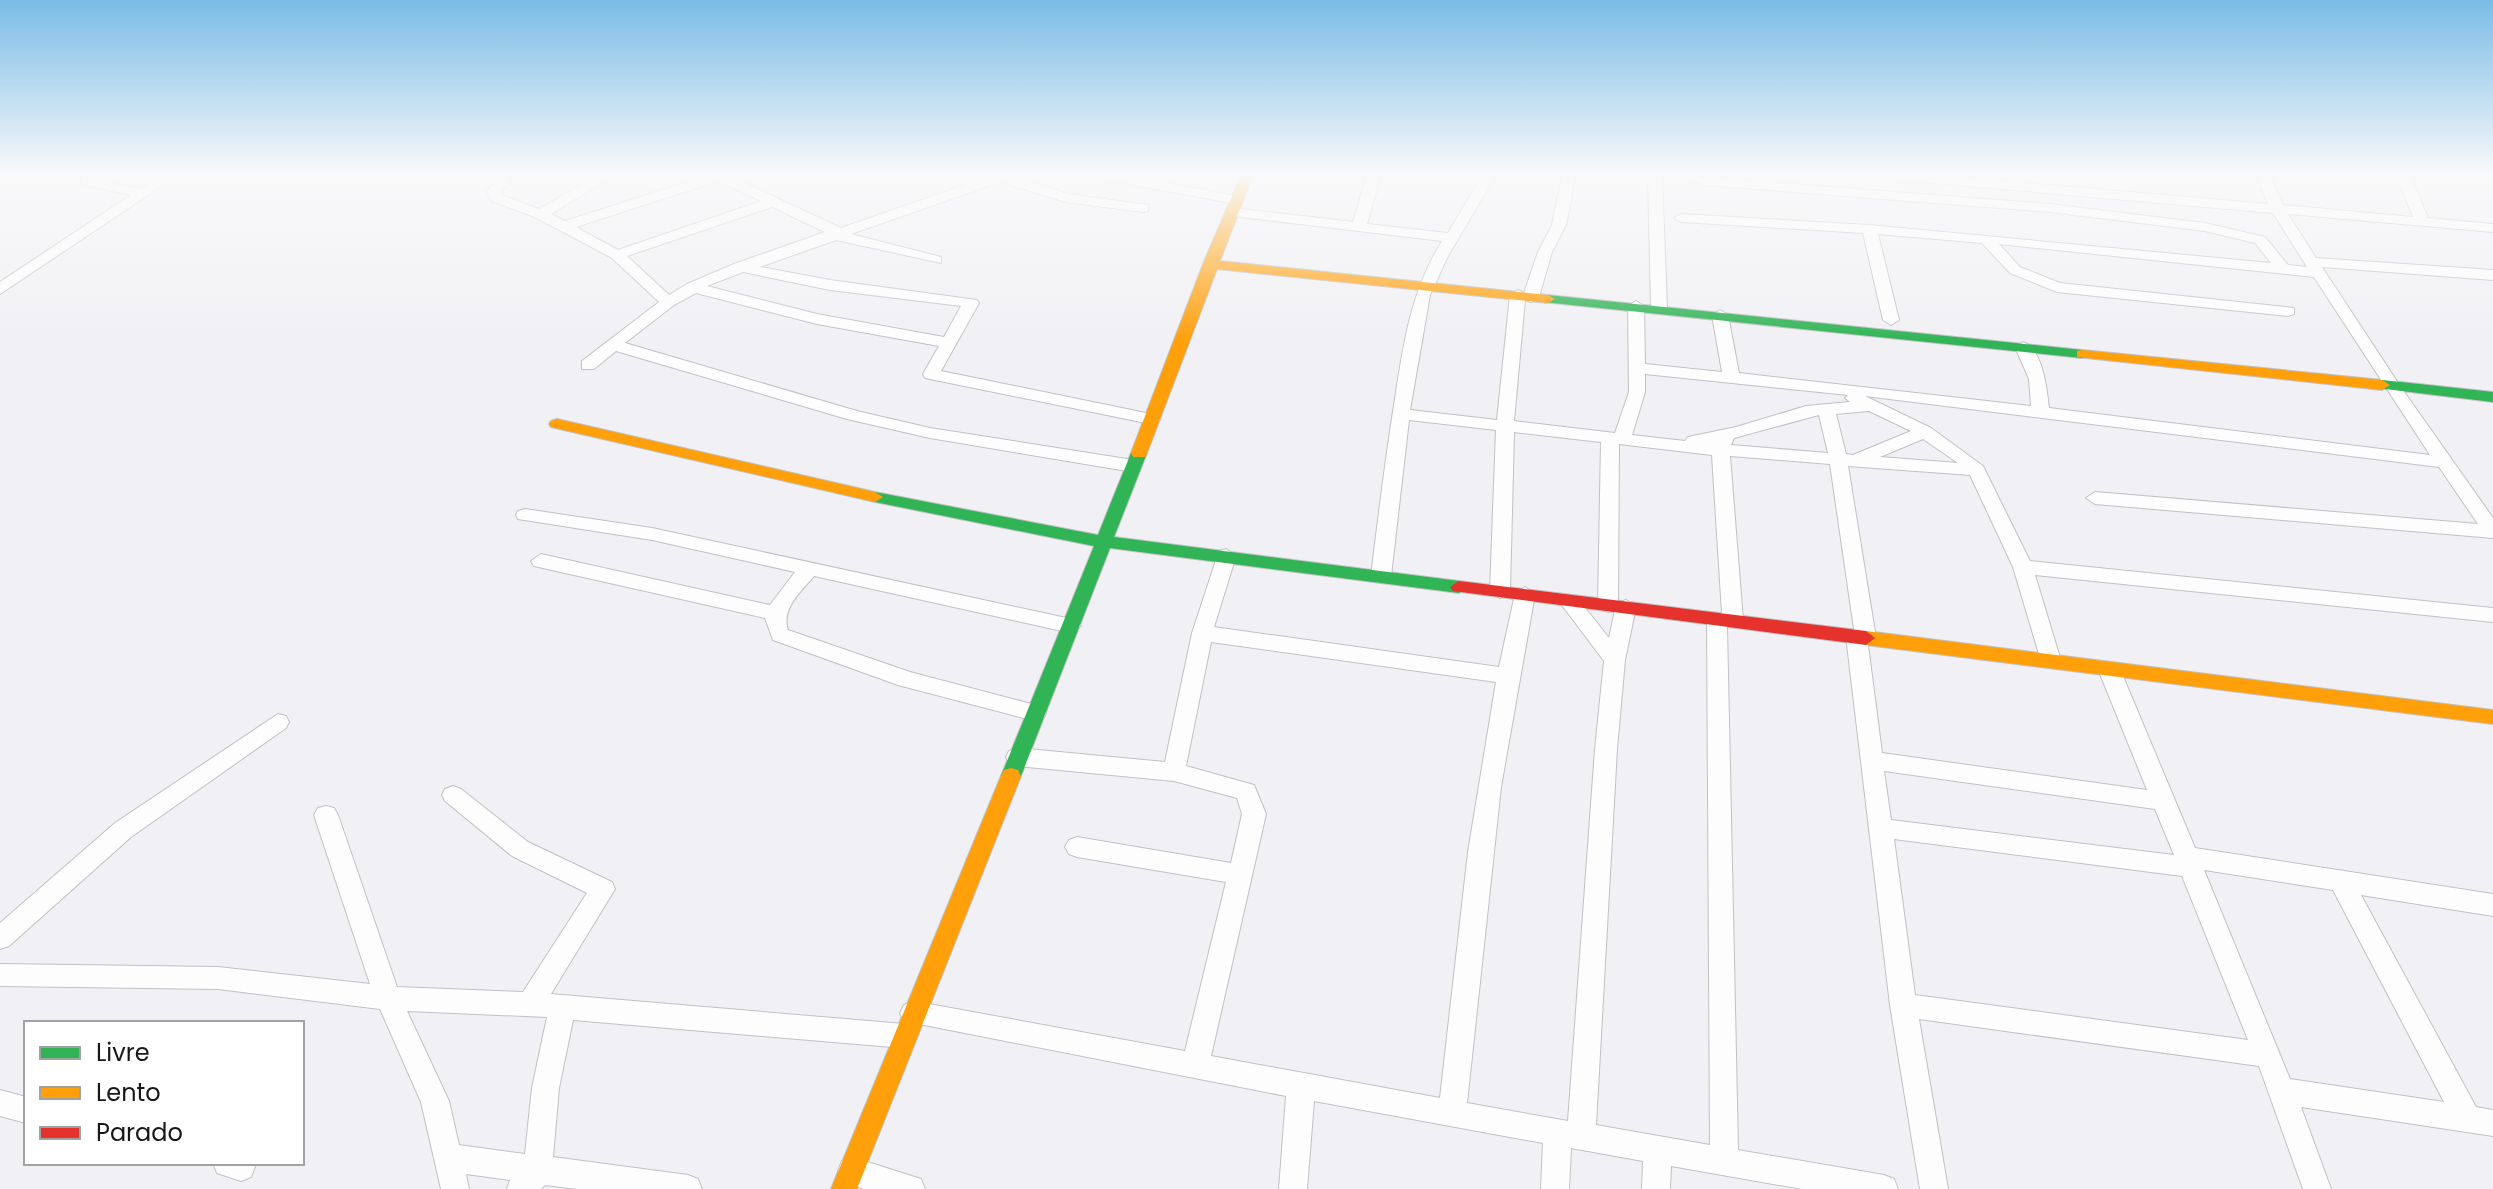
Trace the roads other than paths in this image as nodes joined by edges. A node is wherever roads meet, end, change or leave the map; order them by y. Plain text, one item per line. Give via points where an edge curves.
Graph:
1 (88, 230) edge
2 (573, 230) edge
3 (689, 230) edge
4 (829, 230) edge
5 (841, 230) edge
6 (1224, 230) edge
7 (1388, 230) edge
8 (1455, 230) edge
9 (1556, 230) edge
10 (1657, 230) edge
11 (1869, 230) edge
12 (1995, 230) edge
13 (2024, 230) edge
14 (2227, 230) edge
15 (2291, 230) edge
16 (834, 233) junction
17 (1450, 238) junction
18 (617, 255) junction
19 (936, 260) dead end
20 (1210, 264) junction
21 (739, 267) junction
22 (2315, 267) junction
23 (2282, 268) junction
24 (759, 272) junction
25 (2493, 275) edge
26 (1426, 285) junction
27 (692, 287) junction
28 (0, 289) edge
29 (1524, 296) junction
30 (731, 297) junction
31 (668, 302) junction
32 (1636, 306) junction
33 (1659, 308) junction
34 (2288, 311) dead end
35 (1720, 315) junction
36 (1891, 320) dead end
37 (949, 343) junction
38 (613, 345) junction
39 (2023, 347) junction
40 (588, 365) dead end
41 (1637, 368) junction
42 (1731, 378) junction
43 (2392, 387) junction
44 (2493, 397) edge
45 (1829, 398) junction
46 (1400, 414) junction
47 (2041, 414) junction
48 (1151, 419) junction
49 (557, 424) dead end
50 (1505, 424) junction
51 (1925, 432) junction
52 (1616, 438) junction
53 (1723, 443) junction
54 (1846, 460) junction
55 (2444, 462) junction
56 (1133, 466) junction
57 (1977, 470) junction
58 (2095, 498) dead end
59 (525, 515) dead end
60 (2493, 532) edge
61 (1105, 542) junction
62 (1226, 556) junction
63 (541, 561) dead end
64 (2023, 567) junction
65 (810, 568) junction
66 (1381, 576) junction
67 (1500, 591) junction
68 (1525, 594) junction
69 (1568, 600) junction
70 (1617, 606) junction
71 (774, 613) junction
72 (2493, 615) edge
73 (1725, 619) junction
74 (1071, 626) junction
75 (1202, 633) junction
76 (1861, 637) junction
77 (1615, 660) junction
78 (2051, 661) junction
79 (2109, 669) junction
80 (1506, 676) junction
81 (1035, 713) junction
82 (2493, 717) edge
83 (278, 722) dead end
84 (1017, 757) junction
85 (1872, 760) junction
86 (1174, 772) junction
87 (453, 795) dead end
88 (2163, 801) junction
89 (326, 815) dead end
90 (1880, 828) junction
91 (1077, 847) dead end
92 (2188, 862) junction
93 (1242, 875) junction
94 (2341, 881) junction
95 (2493, 905) edge
96 (0, 938) edge
97 (0, 975) edge
98 (388, 998) junction
99 (530, 1004) junction
100 (1903, 1005) junction
101 (563, 1007) junction
102 (909, 1025) junction
103 (2268, 1055) junction
104 (1195, 1067) junction
105 (1301, 1085) junction
106 (2282, 1091) junction
107 (0, 1103) edge
108 (24, 1109) edge
109 (1452, 1114) junction
110 (2481, 1121) edge
111 (1569, 1135) junction
112 (1657, 1150) junction
113 (448, 1158) junction
114 (1724, 1162) junction
115 (530, 1179) edge
116 (848, 1180) edge
117 (1807, 1182) edge
118 (455, 1189) edge
119 (688, 1189) edge
120 (911, 1189) edge
121 (1293, 1189) edge
122 (1555, 1189) edge
123 (1656, 1189) edge
124 (1884, 1189) edge
125 (1934, 1189) edge
126 (2317, 1189) edge

1 - 28 street
2 - 18 street
3 - 18 street
4 - 16 street
5 - 16 street
6 - 20 street
7 - 17 street
8 - 17 street
9 - 29 street
10 - 33 street
11 - 36 street
12 - 34 street via 2015,270 2057,287
13 - 23 street
14 - 23 street via 2265,245
15 - 22 street
16 - 19 street
16 - 21 street
17 - 26 street
18 - 31 street
20 - 26 street
20 - 48 street
21 - 24 street
21 - 27 street
22 - 23 street
22 - 25 street
22 - 43 street
24 - 30 street
24 - 37 street via 971,303
26 - 29 street
26 - 46 street
27 - 30 street
27 - 31 street
29 - 32 street
29 - 50 street
30 - 37 street
31 - 38 street
32 - 33 street
32 - 41 street
33 - 35 street
35 - 39 street
35 - 42 street
37 - 48 street via 931,374
38 - 40 street
38 - 56 street via 930,433
39 - 43 street
39 - 47 street via 2037,379
41 - 42 street
41 - 52 street via 1633,413
42 - 45 street
43 - 44 street
43 - 55 street
45 - 47 street via 1950,400
45 - 51 street via 1874,406
45 - 53 street
45 - 54 street
46 - 50 street
46 - 66 street
47 - 55 street
48 - 56 street
49 - 61 street via 818,486
50 - 52 street
50 - 67 street
51 - 54 street
51 - 57 street
52 - 53 street via 1675,445
52 - 70 street
53 - 54 street
53 - 73 street
54 - 57 street
54 - 76 street
55 - 60 street
56 - 61 street
57 - 64 street
58 - 60 street
59 - 65 street via 652,534
61 - 62 street
61 - 74 street
62 - 66 street
62 - 75 street
63 - 71 street
64 - 72 street
64 - 78 street
65 - 71 street
65 - 74 street
66 - 67 street
67 - 68 street
68 - 69 street
68 - 80 street
69 - 70 street
69 - 77 street
70 - 73 street
70 - 77 street
71 - 81 street via 776,631 785,637 906,679
73 - 76 street
73 - 114 street
74 - 81 street
75 - 80 street
75 - 86 street
76 - 78 street
76 - 85 street
77 - 111 street
78 - 79 street
79 - 82 street
79 - 88 street
80 - 109 street
81 - 84 street
83 - 96 street via 123,830
84 - 86 street
84 - 102 street
85 - 88 street
85 - 90 street
86 - 93 street via 1237,786 1251,798 1254,814
87 - 99 street via 520,849 603,889
88 - 92 street
89 - 98 street
90 - 92 street
90 - 100 street
91 - 93 street
92 - 94 street
92 - 103 street
93 - 104 street
94 - 95 street
94 - 110 street
97 - 98 street via 218,978
98 - 99 street
98 - 113 street via 435,1101
99 - 101 street
100 - 103 street
100 - 125 street
101 - 102 street
101 - 115 street via 545,1073
102 - 104 street
102 - 116 street
103 - 106 street
104 - 105 street
105 - 109 street
105 - 121 street
106 - 110 street
106 - 126 street
107 - 108 street
109 - 111 street
111 - 112 street
111 - 122 street
112 - 114 street
112 - 123 street
113 - 115 street
113 - 118 street
114 - 117 street
115 - 119 street
116 - 120 street
117 - 124 street

